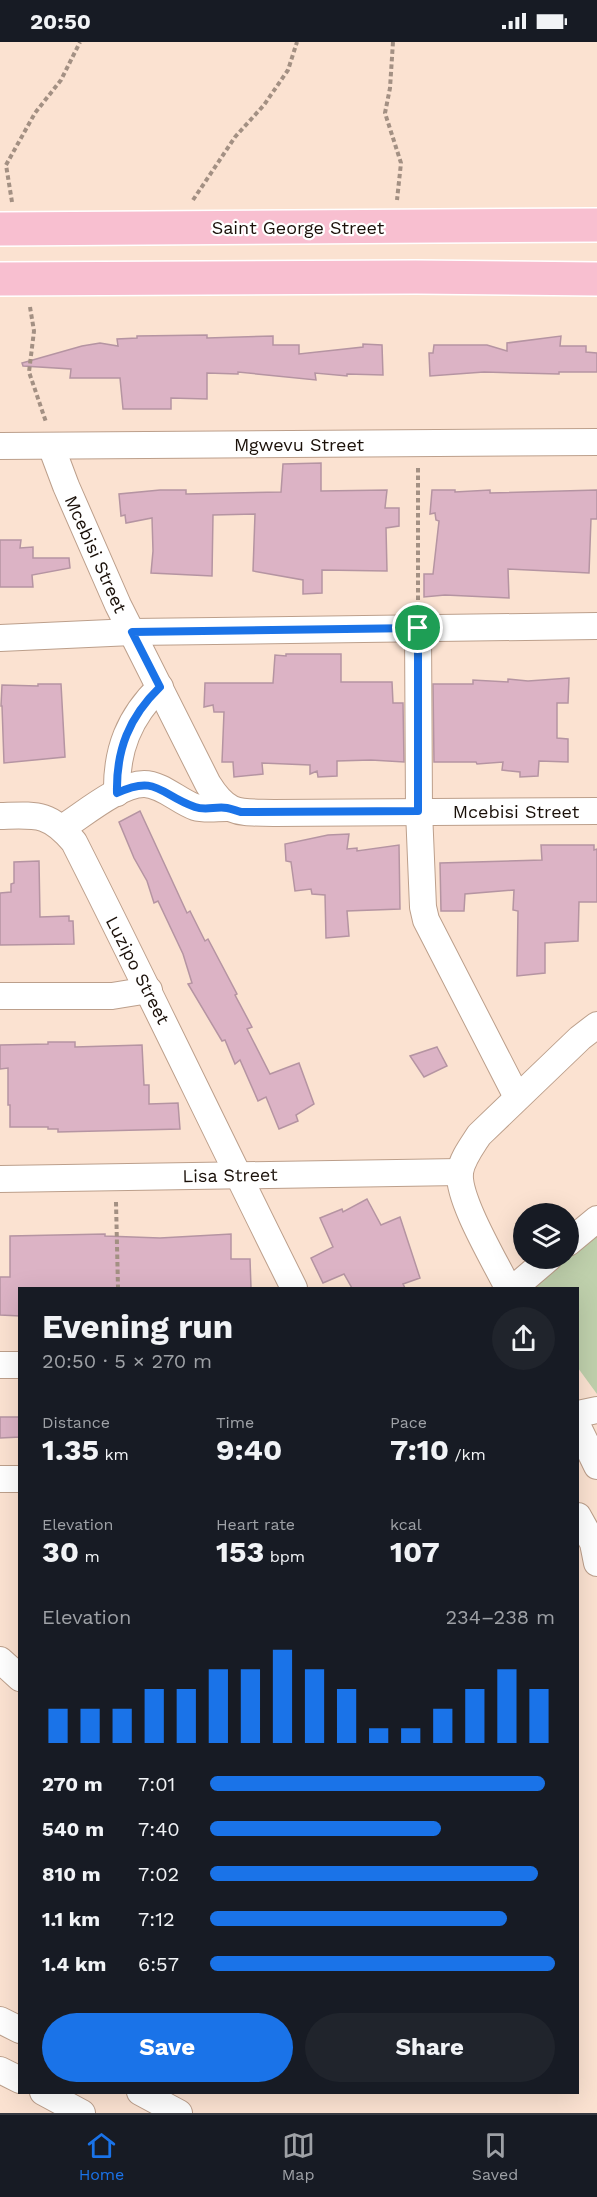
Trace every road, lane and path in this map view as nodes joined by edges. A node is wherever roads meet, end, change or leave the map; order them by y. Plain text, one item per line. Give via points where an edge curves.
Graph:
1 (297, 42) edge
2 (393, 42) edge
3 (597, 225) edge
4 (400, 226) junction
5 (176, 227) junction
6 (0, 229) edge
7 (0, 279) edge
8 (597, 279) edge
9 (597, 441) edge
10 (417, 443) junction
11 (0, 446) edge
12 (51, 446) junction
13 (597, 626) edge
14 (418, 628) junction
15 (132, 632) junction
16 (0, 638) edge
17 (160, 687) junction
18 (117, 793) junction
19 (227, 808) junction
20 (418, 811) junction
21 (597, 811) edge
22 (0, 816) edge
23 (62, 828) junction
24 (149, 990) junction
25 (0, 996) edge
26 (597, 1025) edge
27 (517, 1097) junction
28 (460, 1172) junction
29 (237, 1175) junction
30 (115, 1177) junction
31 (0, 1179) edge
32 (597, 1219) edge
33 (579, 1234) edge
34 (536, 1269) edge
35 (118, 1287) edge
36 (293, 1287) edge
37 (507, 1287) edge
38 (515, 1287) edge
39 (0, 1365) edge
40 (18, 1365) edge
41 (597, 1410) edge
42 (579, 1414) edge
43 (579, 1429) edge
44 (591, 1459) edge
45 (0, 1479) edge
46 (18, 1479) edge
47 (579, 1519) edge
48 (591, 1550) edge
49 (0, 1660) edge
50 (18, 1676) edge
51 (0, 2020) edge
52 (18, 2029) edge
53 (0, 2070) edge
54 (18, 2079) edge
55 (47, 2094) edge
56 (144, 2094) edge
57 (82, 2113) edge
58 (179, 2113) edge

1 - 5 path via 288,70 215,165
2 - 4 path via 385,113 401,163 397,200
3 - 4 main road, Saint George Street
4 - 5 main road, Saint George Street
5 - 6 main road, Saint George Street
7 - 8 main road
9 - 10 street, Mgwevu Street
10 - 12 street, Mgwevu Street
10 - 14 path
11 - 12 street, Mgwevu Street
12 - 15 street, Mcebisi Street
13 - 14 street
14 - 15 street
14 - 20 street
15 - 16 street
15 - 17 street, Mcebisi Street
17 - 18 street via 144,702 119,753
17 - 19 street, Mcebisi Street via 208,784
18 - 19 street via 151,785 194,807
18 - 23 street
19 - 20 street, Mcebisi Street via 252,813
20 - 21 street, Mcebisi Street
20 - 27 street via 426,920
22 - 23 street via 49,819
23 - 24 street, Luzipo Street via 74,842
24 - 25 street via 112,996
24 - 29 street, Luzipo Street
26 - 27 street
27 - 28 street via 479,1135
28 - 29 street, Lisa Street
28 - 37 street via 473,1219
29 - 30 street, Lisa Street
29 - 36 street
30 - 31 street, Lisa Street
30 - 35 path
32 - 33 street
34 - 38 street
39 - 40 street
41 - 42 street
43 - 44 street
45 - 46 street
47 - 48 street
49 - 50 street
51 - 52 street
53 - 54 street
55 - 57 street
56 - 58 street

